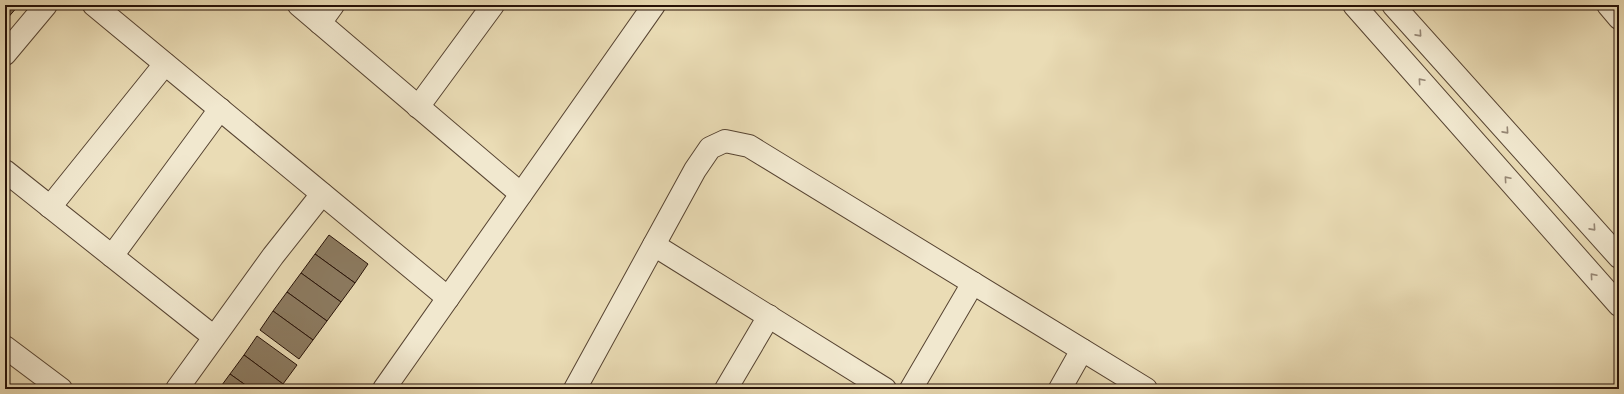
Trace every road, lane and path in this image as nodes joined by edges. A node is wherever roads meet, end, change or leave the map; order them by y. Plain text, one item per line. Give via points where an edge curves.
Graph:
1 (46, 5) edge
2 (94, 5) edge
3 (299, 5) edge
4 (333, 5) edge
5 (493, 5) edge
6 (654, 5) edge
7 (1354, 5) edge
8 (1394, 5) edge
9 (1608, 5) edge
10 (1619, 18) edge
11 (320, 23) junction
12 (5, 54) edge
13 (165, 64) junction
14 (418, 106) junction
15 (220, 109) junction
16 (5, 172) edge
17 (322, 194) junction
18 (521, 194) junction
19 (50, 207) junction
20 (654, 245) junction
21 (112, 256) junction
22 (1619, 258) edge
23 (973, 283) junction
24 (448, 298) junction
25 (1619, 305) edge
26 (769, 316) junction
27 (214, 337) junction
28 (5, 347) edge
29 (1082, 350) junction
30 (60, 389) edge
31 (177, 389) edge
32 (384, 389) edge
33 (575, 389) edge
34 (726, 389) edge
35 (885, 389) edge
36 (911, 389) edge
37 (1060, 389) edge
38 (1146, 389) edge

1 - 12 street
2 - 13 street
3 - 11 street
4 - 11 street
5 - 14 street
6 - 18 street
25 -> 7 street
8 -> 22 street
9 - 10 street
11 - 14 street
13 - 15 street
13 - 19 street
14 - 18 street
15 - 17 street
15 - 21 street
16 - 19 street
17 - 24 street
17 - 27 street
18 - 24 street
19 - 21 street
20 - 23 street via 710,148 725,141 749,146
20 - 26 street
20 - 33 street
21 - 27 street
23 - 29 street
23 - 36 street
24 - 32 street
26 - 34 street
26 - 35 street
27 - 31 street
28 - 30 street
29 - 37 street
29 - 38 street

